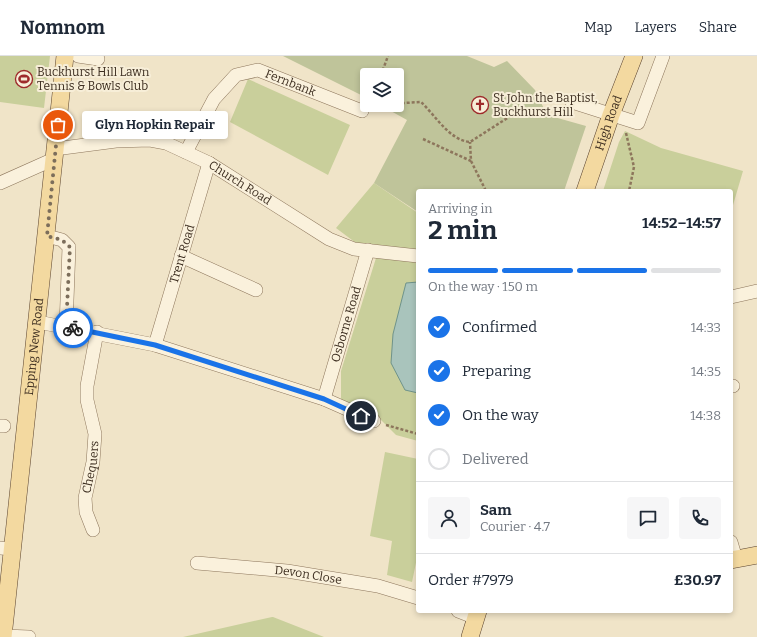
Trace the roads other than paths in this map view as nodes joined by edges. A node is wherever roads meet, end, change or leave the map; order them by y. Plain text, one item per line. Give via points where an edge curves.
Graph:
1 (65, 56) edge
2 (78, 56) edge
3 (634, 56) edge
4 (663, 56) edge
5 (98, 59) dead end
6 (572, 102) dead end
7 (360, 110) edge
8 (617, 116) junction
9 (186, 152) junction
10 (55, 154) junction
11 (209, 163) junction
12 (0, 183) edge
13 (586, 189) edge
14 (47, 236) junction
15 (368, 250) junction
16 (181, 256) junction
17 (416, 256) edge
18 (256, 290) dead end
19 (757, 291) edge
20 (733, 297) edge
21 (38, 322) junction
22 (66, 327) junction
23 (97, 332) junction
24 (155, 345) junction
25 (324, 399) junction
26 (374, 421) road end
27 (93, 530) dead end
28 (7, 548) edge
29 (757, 555) edge
30 (733, 560) edge
31 (197, 563) dead end
32 (416, 597) edge
33 (477, 614) edge
34 (4, 636) edge
35 (29, 637) edge
36 (470, 637) edge

1 - 10 main road, Epping New Road
2 - 5 street
3 - 8 main road, High Road
4 - 8 street via 638,123
6 - 8 street
7 - 9 street, Fernbank via 258,70 236,75 214,99
8 - 13 main road, High Road
9 - 10 street, Church Road via 166,143 137,140 116,141
9 - 11 street, Church Road
10 - 12 street, Church Road
10 - 14 main road, Epping New Road
11 - 15 street, Church Road via 329,239 354,249
11 - 16 street, Trent Road
14 - 21 main road, Epping New Road
14 - 22 street via 62,240 70,247
15 - 17 street, Church Road
15 - 25 street, Osborne Road
16 - 18 street
16 - 24 street, Trent Road
19 - 20 street
21 - 22 street
21 - 28 main road, Epping New Road
22 - 23 street
23 - 24 street
23 - 27 street, Chequers via 87,386 87,400 96,434 85,498 86,512
24 - 25 street
25 - 26 street
28 - 34 main road, Epping New Road
29 - 30 main road
31 - 32 street, Devon Close via 287,571 378,586
33 - 36 main road
34 - 35 street

